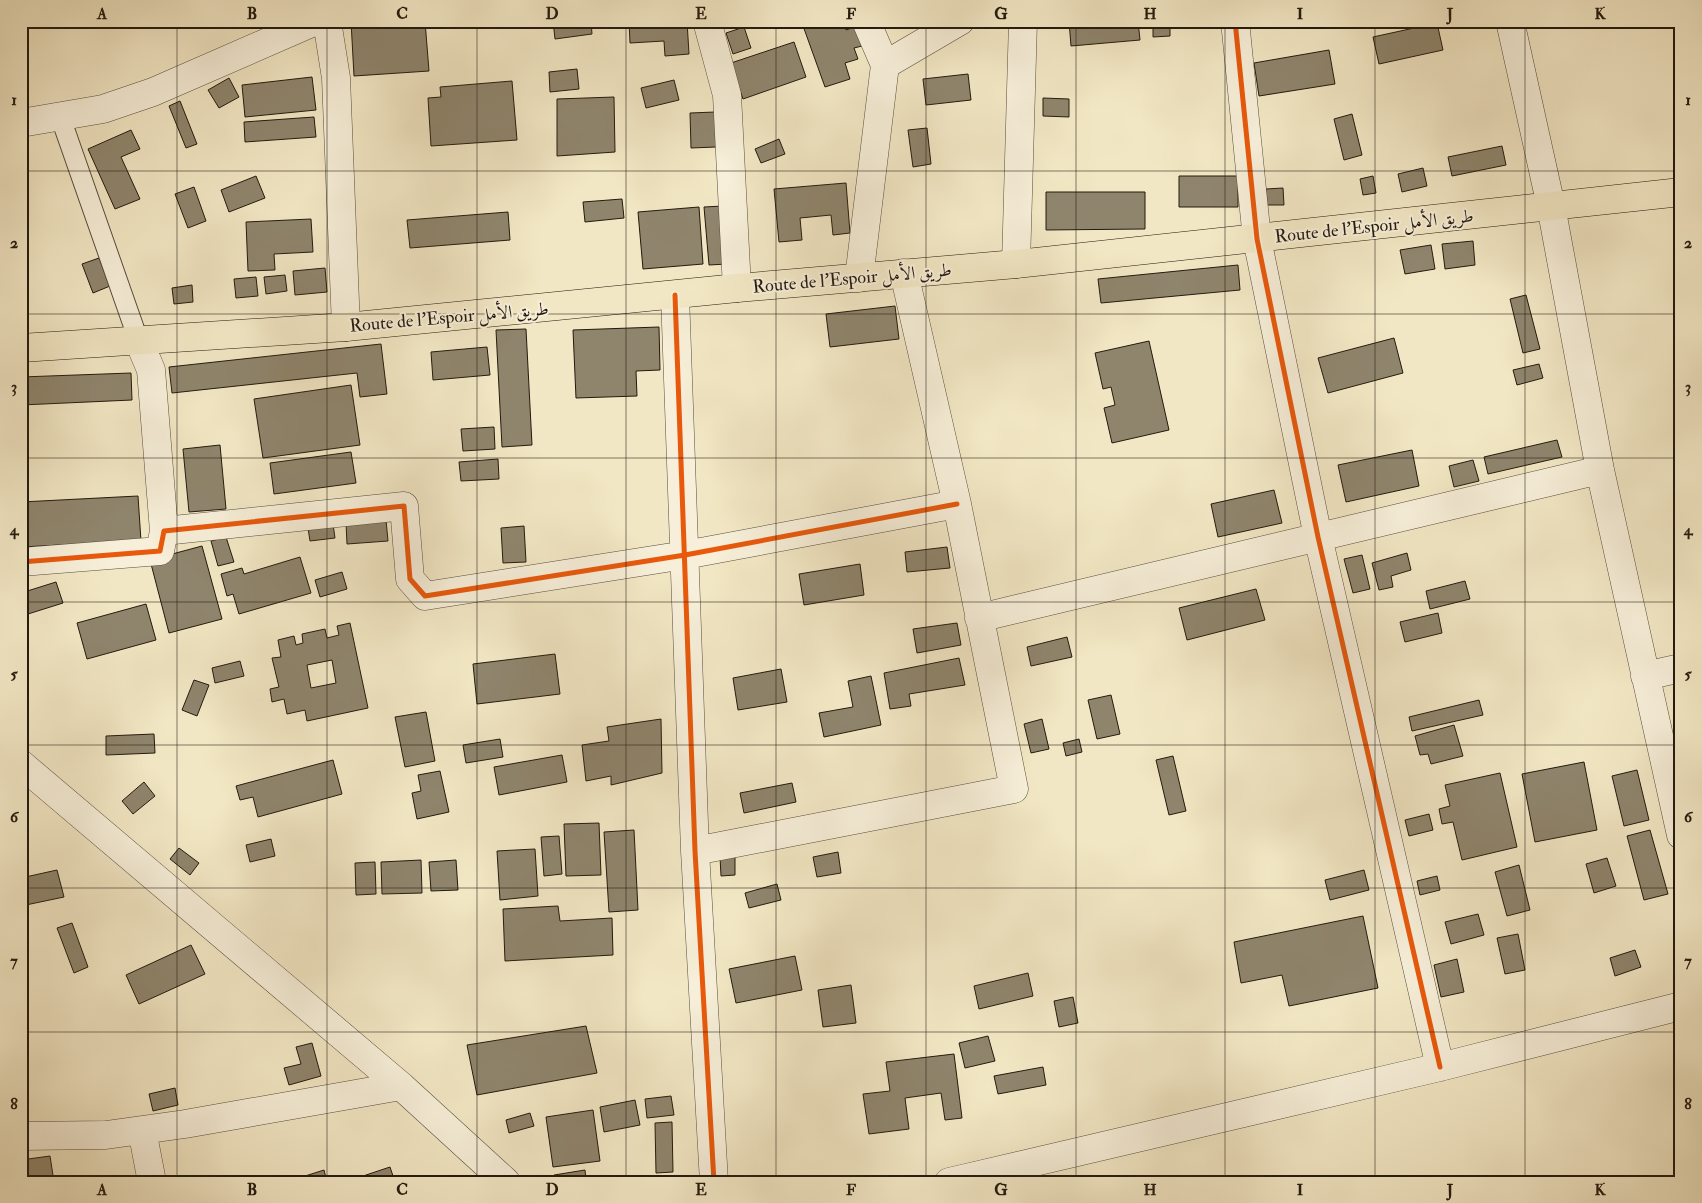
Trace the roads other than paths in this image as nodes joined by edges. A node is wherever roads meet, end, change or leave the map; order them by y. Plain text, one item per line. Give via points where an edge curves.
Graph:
1 (316, 21) edge
2 (327, 21) edge
3 (707, 21) edge
4 (866, 21) edge
5 (960, 21) edge
6 (1023, 21) edge
7 (1235, 21) edge
8 (1510, 21) edge
9 (885, 65) junction
10 (60, 116) junction
11 (21, 123) edge
12 (1681, 192) edge
13 (1551, 206) junction
14 (1257, 239) junction
15 (1016, 264) junction
16 (904, 273) junction
17 (859, 278) junction
18 (737, 288) junction
19 (675, 295) junction
20 (346, 327) junction
21 (138, 339) junction
22 (21, 348) edge
23 (1600, 470) junction
24 (957, 504) junction
25 (164, 531) junction
26 (1318, 537) junction
27 (685, 554) junction
28 (21, 562) edge
29 (979, 618) junction
30 (1681, 668) edge
31 (1645, 676) junction
32 (21, 764) edge
33 (1681, 835) edge
34 (696, 851) junction
35 (1681, 1006) edge
36 (1440, 1067) junction
37 (401, 1086) junction
38 (142, 1130) junction
39 (21, 1136) edge
40 (152, 1182) edge
41 (506, 1182) edge
42 (714, 1182) edge
43 (949, 1182) edge

1 - 10 street via 153,92 103,108
2 - 20 street via 336,78
3 - 18 street via 727,95
4 - 9 street
5 - 9 street
6 - 15 street
7 - 14 street
8 - 13 street
9 - 17 street
10 - 11 street
10 - 21 lane
12 - 13 highway, Route de l’Espoir طريق الأمل
13 - 14 highway, Route de l’Espoir طريق الأمل
13 - 23 street
14 - 15 highway, Route de l’Espoir طريق الأمل
14 - 26 street
15 - 16 highway, Route de l’Espoir طريق الأمل
16 - 17 highway, Route de l’Espoir طريق الأمل
16 - 24 street
17 - 18 highway, Route de l’Espoir طريق الأمل
18 - 19 highway, Route de l’Espoir طريق الأمل
19 - 20 highway, Route de l’Espoir طريق الأمل
19 - 27 street
20 - 21 highway, Route de l’Espoir طريق الأمل
21 - 22 highway, Route de l’Espoir طريق الأمل
21 - 25 street via 150,370
23 - 26 street
23 - 31 street
24 - 27 street
24 - 29 street
25 - 27 street via 404,506 410,580 425,596
25 - 28 street via 160,551
26 - 29 street
26 - 36 street
27 - 34 street
29 - 34 street via 1014,790
30 - 31 street
31 - 33 street
32 - 37 street
34 - 42 street
35 - 36 street
36 - 43 street
37 - 38 street
37 - 41 street
38 - 39 street via 106,1135
38 - 40 street

